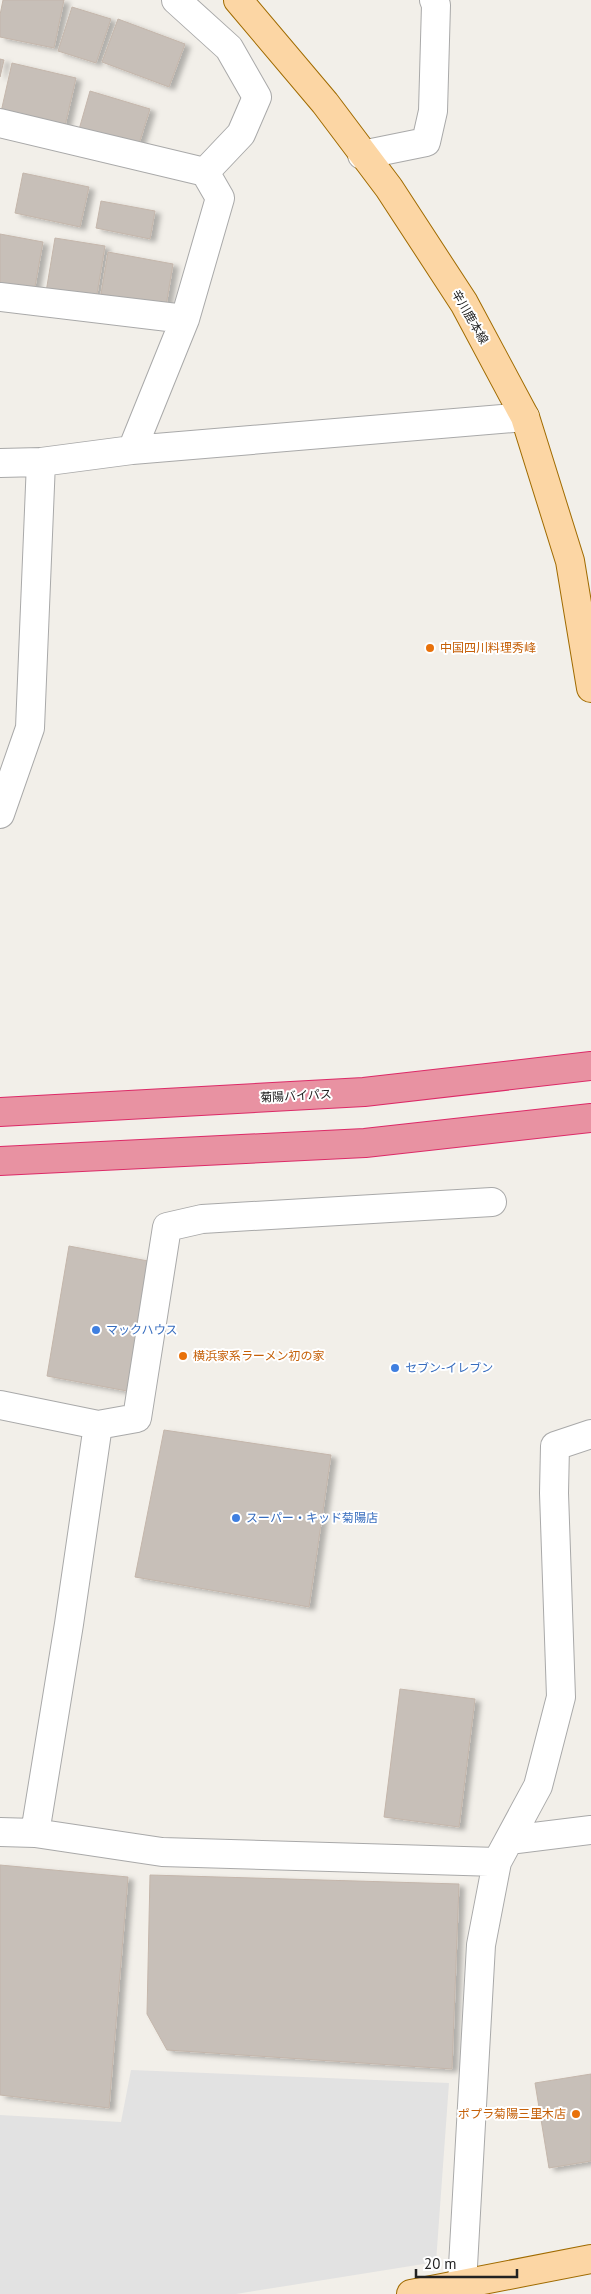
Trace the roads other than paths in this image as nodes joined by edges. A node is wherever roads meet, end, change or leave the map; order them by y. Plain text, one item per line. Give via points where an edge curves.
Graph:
1 (176, 0) edge
2 (238, 0) edge
3 (434, 0) edge
4 (0, 123) edge
5 (362, 155) junction
6 (205, 172) junction
7 (0, 297) edge
8 (185, 318) junction
9 (525, 417) junction
10 (132, 450) junction
11 (41, 462) junction
12 (0, 463) edge
13 (591, 688) edge
14 (0, 814) edge
15 (591, 1066) edge
16 (0, 1112) edge
17 (591, 1118) edge
18 (0, 1161) edge
19 (492, 1202) dead end
20 (0, 1405) edge
21 (98, 1425) junction
22 (591, 1434) edge
23 (591, 1830) edge
24 (0, 1832) edge
25 (35, 1833) junction
26 (503, 1851) junction
27 (591, 2259) edge
28 (462, 2284) junction
29 (411, 2294) edge

1 - 6 street via 229,48 257,97 241,134
2 - 5 main road, 辛川鹿本線 via 325,103
3 - 5 street via 433,111 426,142
4 - 6 street
5 - 9 main road, 辛川鹿本線 via 389,188 464,303
6 - 8 street via 220,198
7 - 8 street
8 - 10 street
9 - 10 street
9 - 13 main road, 辛川鹿本線 via 570,561
10 - 11 street
11 - 12 street
11 - 14 street via 30,728
15 - 16 highway, 菊陽バイパス via 364,1092
17 - 18 highway via 365,1143
19 - 21 street via 202,1219 167,1227 137,1418
20 - 21 street
21 - 25 street via 70,1624
22 - 26 street via 555,1446 561,1697 538,1786
23 - 26 street
24 - 25 street
25 - 26 street via 162,1852
26 - 28 street via 481,1945
27 - 28 main road
28 - 29 main road

